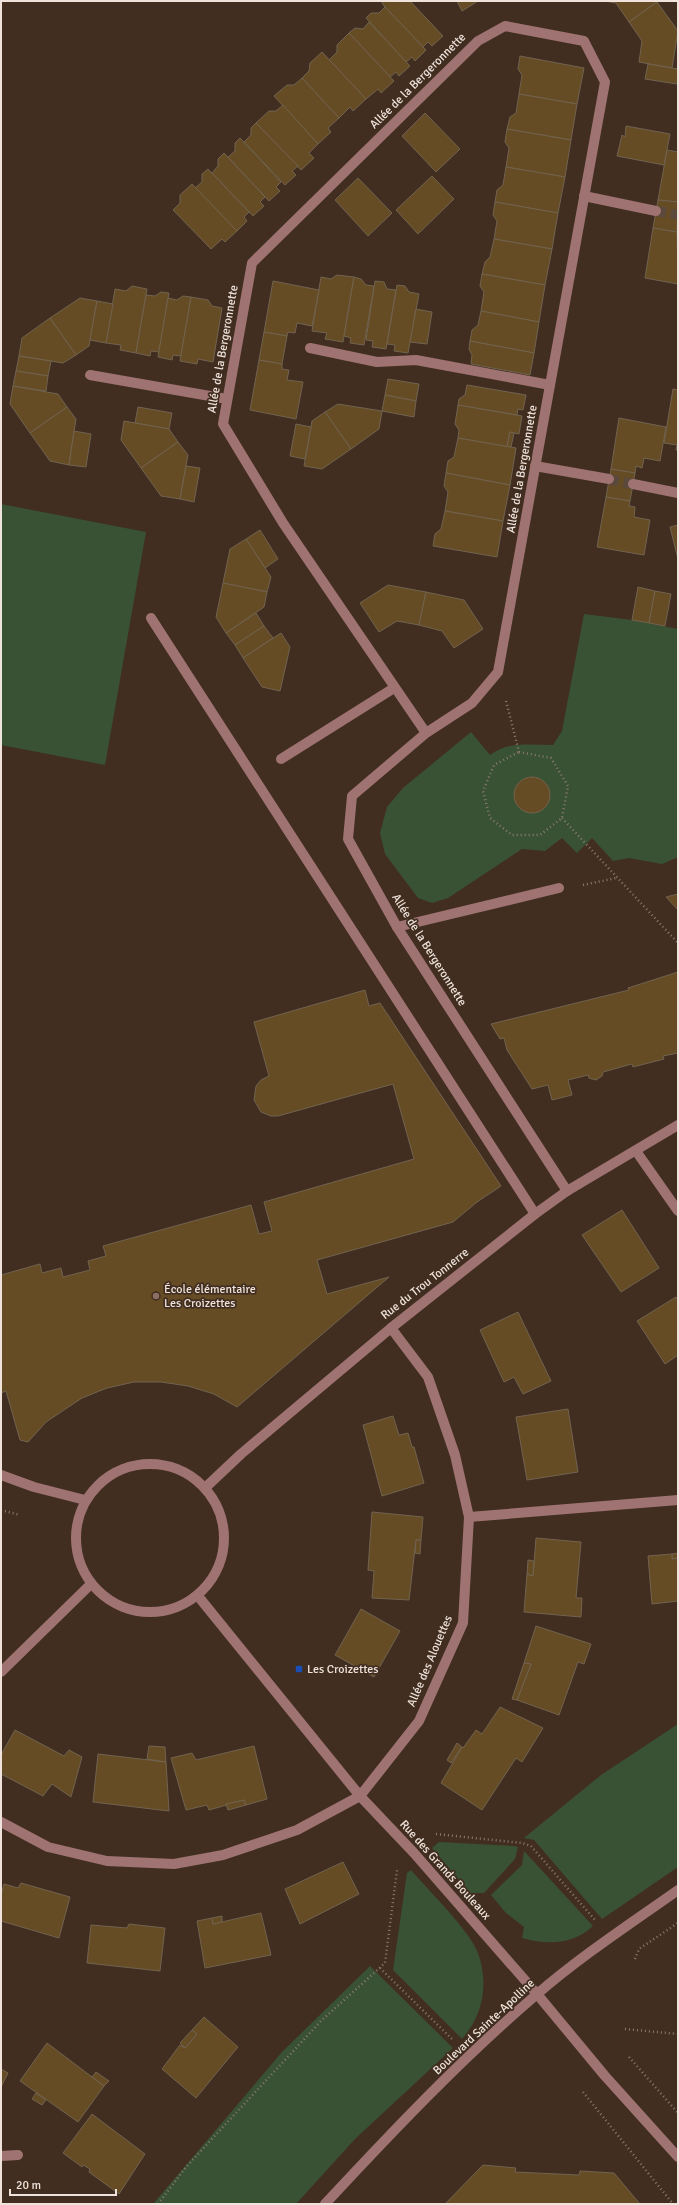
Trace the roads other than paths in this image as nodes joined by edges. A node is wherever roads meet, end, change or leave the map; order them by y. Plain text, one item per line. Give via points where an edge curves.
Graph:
1 (584, 196) junction
2 (656, 212) tunnel mouth
3 (310, 348) dead end
4 (90, 375) dead end
5 (550, 385) junction
6 (227, 399) junction
7 (535, 466) junction
8 (609, 479) tunnel mouth
9 (633, 484) tunnel mouth
10 (678, 493) edge
11 (151, 618) dead end
12 (394, 688) junction
13 (426, 733) junction
14 (281, 759) dead end
15 (559, 888) dead end
16 (397, 927) junction
17 (678, 1125) edge
18 (636, 1151) junction
19 (567, 1191) junction
20 (678, 1211) edge
21 (535, 1214) junction
22 (391, 1328) junction
23 (1, 1476) edge
24 (206, 1487) junction
25 (85, 1500) junction
26 (678, 1500) edge
27 (469, 1517) junction
28 (91, 1584) junction
29 (198, 1596) junction
30 (1, 1672) edge
31 (360, 1796) junction
32 (1, 1822) edge
33 (678, 1890) edge
34 (537, 1994) junction
35 (1, 2156) edge
36 (18, 2156) dead end
37 (678, 2157) edge
38 (325, 2204) edge

1 - 2 street
1 - 5 street, Allée de la Bergeronnette
1 - 6 street, Allée de la Bergeronnette via 605,82 584,41 505,26 478,41 252,263
3 - 5 street via 377,362 416,360
4 - 6 street
5 - 7 street, Allée de la Bergeronnette
6 - 12 street, Allée de la Bergeronnette via 223,424 282,523
7 - 8 street
7 - 13 street, Allée de la Bergeronnette via 498,672 472,703
9 - 10 street
11 - 21 street
12 - 13 street, Allée de la Bergeronnette
12 - 14 street
13 - 16 street, Allée de la Bergeronnette via 352,796 348,839
15 - 16 street
16 - 19 street, Allée de la Bergeronnette
17 - 18 street, Rue du Trou Tonnerre
18 - 19 street, Rue du Trou Tonnerre
18 - 20 street
19 - 21 street, Rue du Trou Tonnerre
21 - 22 street, Rue du Trou Tonnerre
22 - 24 street, Rue du Trou Tonnerre via 241,1454
22 - 27 street, Allée des Alouettes via 428,1377 455,1455
23 - 25 street
24 - 25 street via 188,1474 167,1464 143,1463 120,1469 100,1482
24 - 29 street via 219,1508 224,1530 223,1554 215,1575
25 - 28 street via 77,1521 75,1543 80,1564
26 - 27 street
27 - 31 street, Allée des Alouettes via 463,1623 418,1721
28 - 29 street via 109,1600 132,1610 156,1612 180,1606
28 - 30 street
29 - 31 street, Rue des Grands Bouleaux
31 - 32 street via 296,1830 223,1855 174,1864 107,1860 48,1847
31 - 34 street, Rue des Grands Bouleaux via 414,1853
33 - 34 street, Boulevard Sainte-Apolline
34 - 37 street, Rue des Grands Bouleaux via 605,2076
34 - 38 street, Boulevard Sainte-Apolline via 468,2057
35 - 36 street

